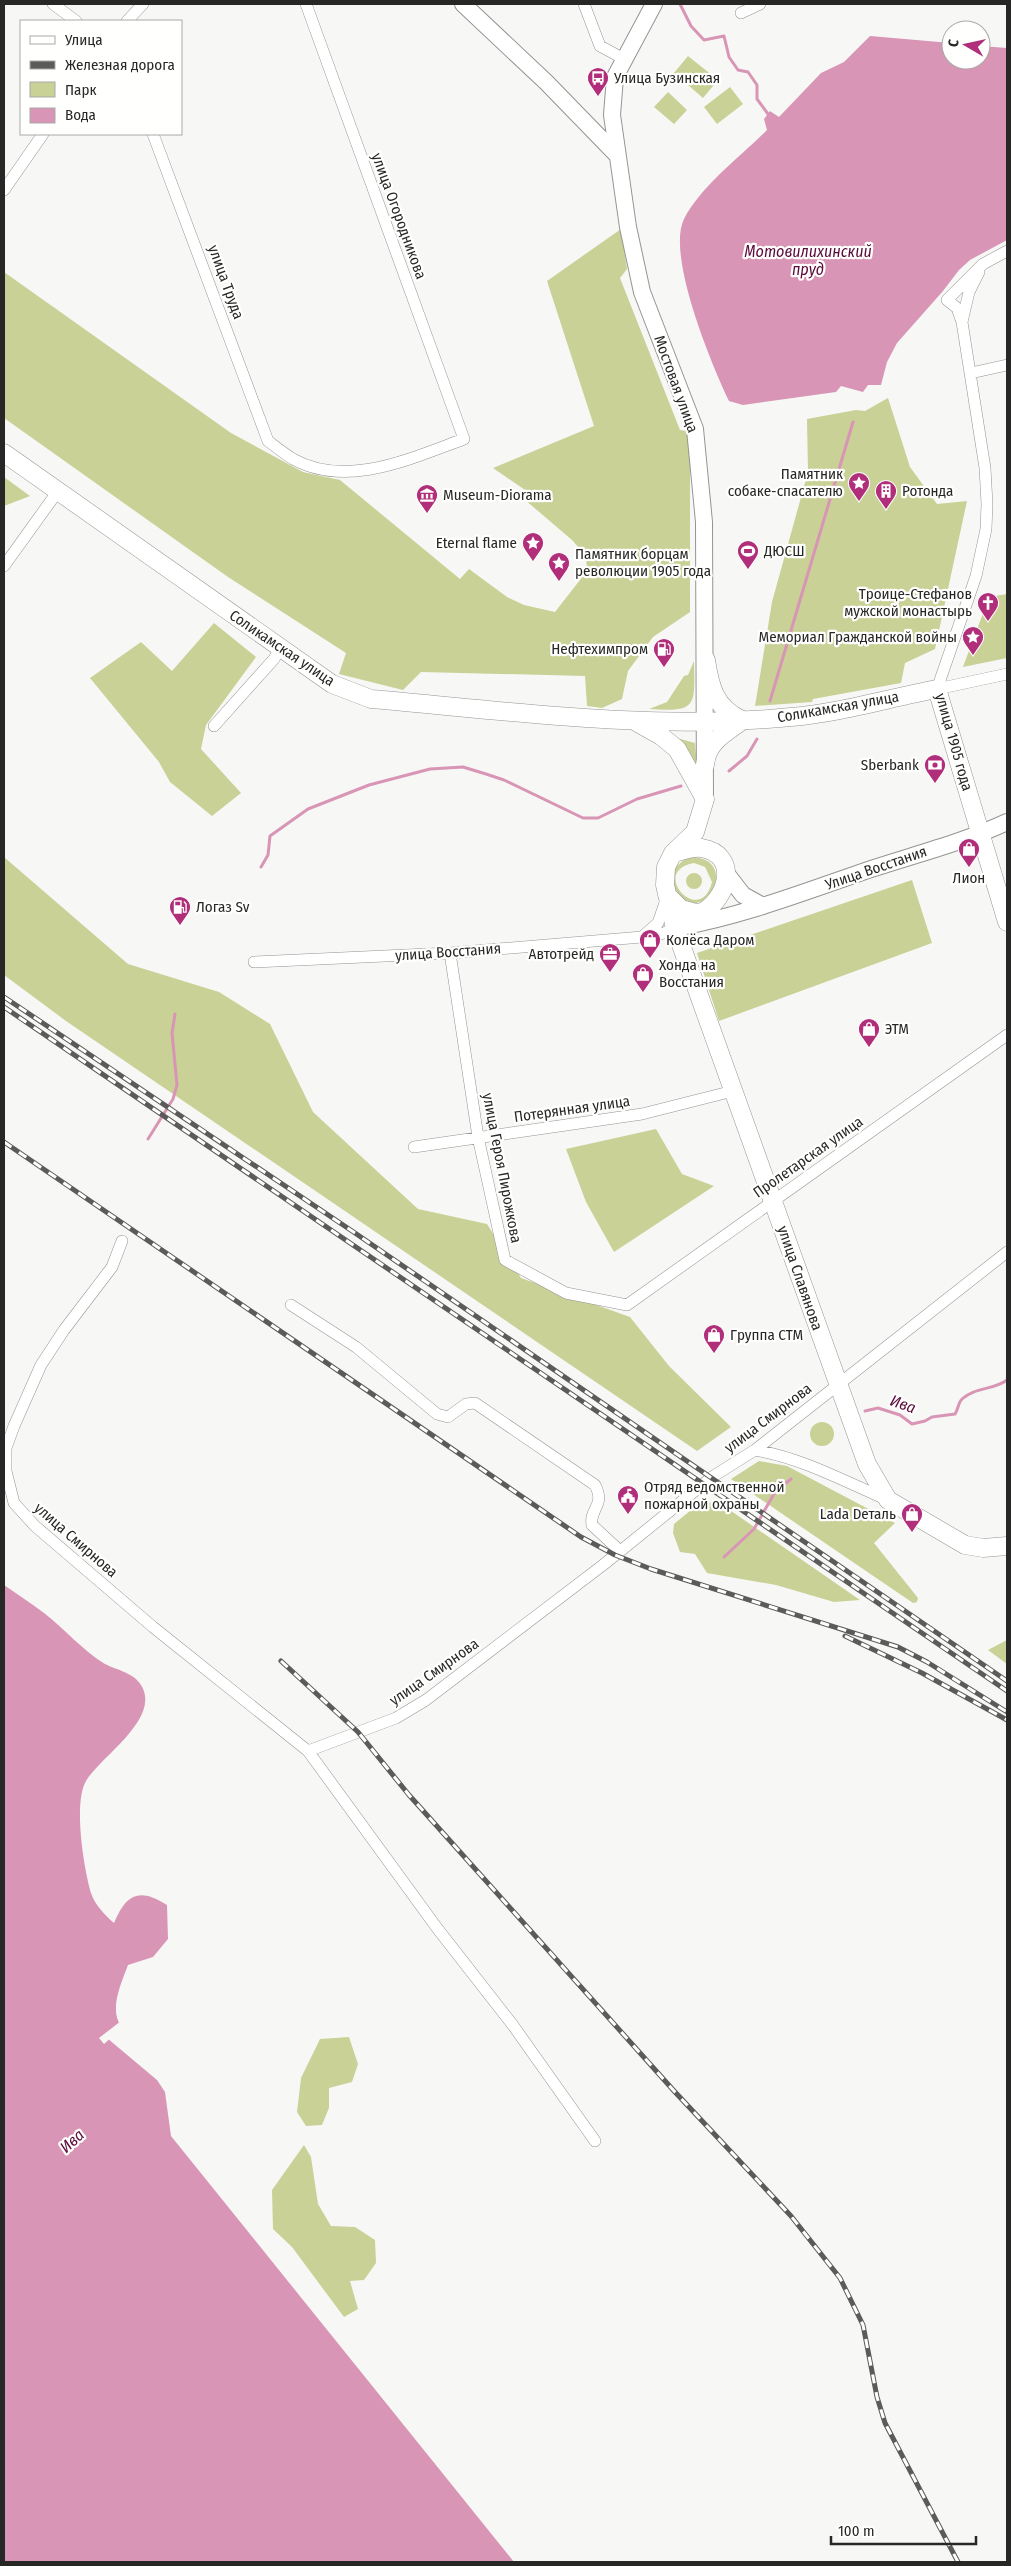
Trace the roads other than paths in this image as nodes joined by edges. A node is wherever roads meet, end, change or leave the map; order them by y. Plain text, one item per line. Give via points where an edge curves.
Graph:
1 (53, 4) edge
2 (144, 4) edge
3 (306, 4) edge
4 (463, 4) edge
5 (584, 4) edge
6 (654, 4) edge
7 (760, 4) edge
8 (742, 13) dead end
9 (75, 20) edge
10 (128, 20) edge
11 (624, 59) junction
12 (42, 135) edge
13 (153, 135) edge
14 (616, 154) junction
15 (4, 190) edge
16 (1007, 251) edge
17 (982, 264) junction
18 (962, 322) junction
19 (1007, 365) edge
20 (971, 373) junction
21 (268, 441) joint
22 (4, 453) edge
23 (58, 491) junction
24 (4, 566) edge
25 (280, 648) junction
26 (706, 660) junction
27 (1007, 674) edge
28 (937, 690) junction
29 (742, 720) junction
30 (705, 721) junction
31 (636, 722) junction
32 (214, 726) dead end
33 (705, 764) junction
34 (705, 799) junction
35 (1007, 822) edge
36 (981, 834) junction
37 (673, 853) junction
38 (726, 874) junction
39 (668, 895) junction
40 (767, 905) junction
41 (743, 912) junction
42 (699, 914) junction
43 (1007, 922) edge
44 (675, 928) junction
45 (642, 937) junction
46 (450, 953) junction
47 (254, 962) dead end
48 (1007, 1035) edge
49 (733, 1091) junction
50 (478, 1137) junction
51 (414, 1147) dead end
52 (772, 1200) junction
53 (122, 1241) dead end
54 (1007, 1252) edge
55 (627, 1305) joint
56 (291, 1306) dead end
57 (837, 1385) junction
58 (755, 1450) junction
59 (888, 1500) junction
60 (1007, 1546) edge
61 (620, 1551) junction
62 (308, 1751) junction
63 (595, 2141) dead end

1 - 9 street
2 - 10 street
3 - 21 street, улица Огородникова via 464,439 387,466 362,471 324,469 294,459
4 - 14 main road
5 - 11 street via 600,46
6 - 11 main road, Мостовая улица
7 - 8 street
11 - 14 main road, Мостовая улица via 614,84 612,115
12 - 15 street
13 - 21 street, улица Труда
14 - 26 main road, Мостовая улица via 642,292 695,430 704,522
16 - 17 street
17 - 18 street via 969,292
17 - 18 street via 946,300 957,308
18 - 20 street, улица 1905 года
19 - 20 street
20 - 28 street, улица 1905 года via 985,468 986,529 976,576
22 - 23 main road, Соликамская улица
23 - 24 street
23 - 25 main road, Соликамская улица
25 - 31 main road, Соликамская улица via 332,684 371,699
25 - 32 street via 274,659
26 - 29 main road via 710,687 718,701
26 - 30 main road, Мостовая улица
27 - 28 street, Соликамская улица
28 - 29 main road, Соликамская улица via 799,716
28 - 36 main road, улица 1905 года
29 - 30 main road, Соликамская улица
29 - 33 main road via 715,740 706,755
30 - 31 main road, Соликамская улица
30 - 33 main road, Мостовая улица
31 - 34 main road, Соликамская улица via 676,749
33 - 34 main road, Мостовая улица
34 - 37 main road, Мостовая улица via 695,832
35 - 36 main road
36 - 40 main road, Улица Восстания
36 - 43 main road, улица 1905 года
37 - 38 main road via 693,848 711,851 718,857
37 - 39 main road via 664,876
38 - 40 main road via 743,895
38 - 42 main road via 723,893 710,909
39 - 42 main road via 681,909
39 - 44 main road, улица Славянова
39 - 45 street via 658,923
40 - 41 main road, Улица Восстания
41 - 42 main road
41 - 44 main road
42 - 44 street, улица Восстания
44 - 45 street, улица Восстания
44 - 49 main road, улица Славянова
45 - 46 street, улица Восстания
46 - 47 street, улица Восстания
46 - 50 street, улица Героя Пирожкова
48 - 52 street, Пролетарская улица
49 - 50 street, Потерянная улица via 642,1114
49 - 52 main road, улица Славянова
50 - 51 street, Потерянная улица
50 - 55 street, улица Героя Пирожкова via 505,1260 566,1293
52 - 55 street, Пролетарская улица
52 - 57 main road, улица Славянова
53 - 62 street, улица Смирнова via 112,1268 41,1366 14,1426 6,1448 6,1471 14,1503 35,1526 153,1627
54 - 57 street, улица Смирнова
56 - 61 street via 356,1347 437,1414 448,1416 466,1404 475,1403 595,1486 600,1498 592,1524
57 - 58 street, улица Смирнова
57 - 59 main road, улица Славянова via 867,1464
58 - 59 street via 801,1462
58 - 61 street, улица Смирнова via 712,1477
59 - 60 main road, улица Славянова via 965,1545 983,1548
61 - 62 street, улица Смирнова via 409,1712
62 - 63 street

